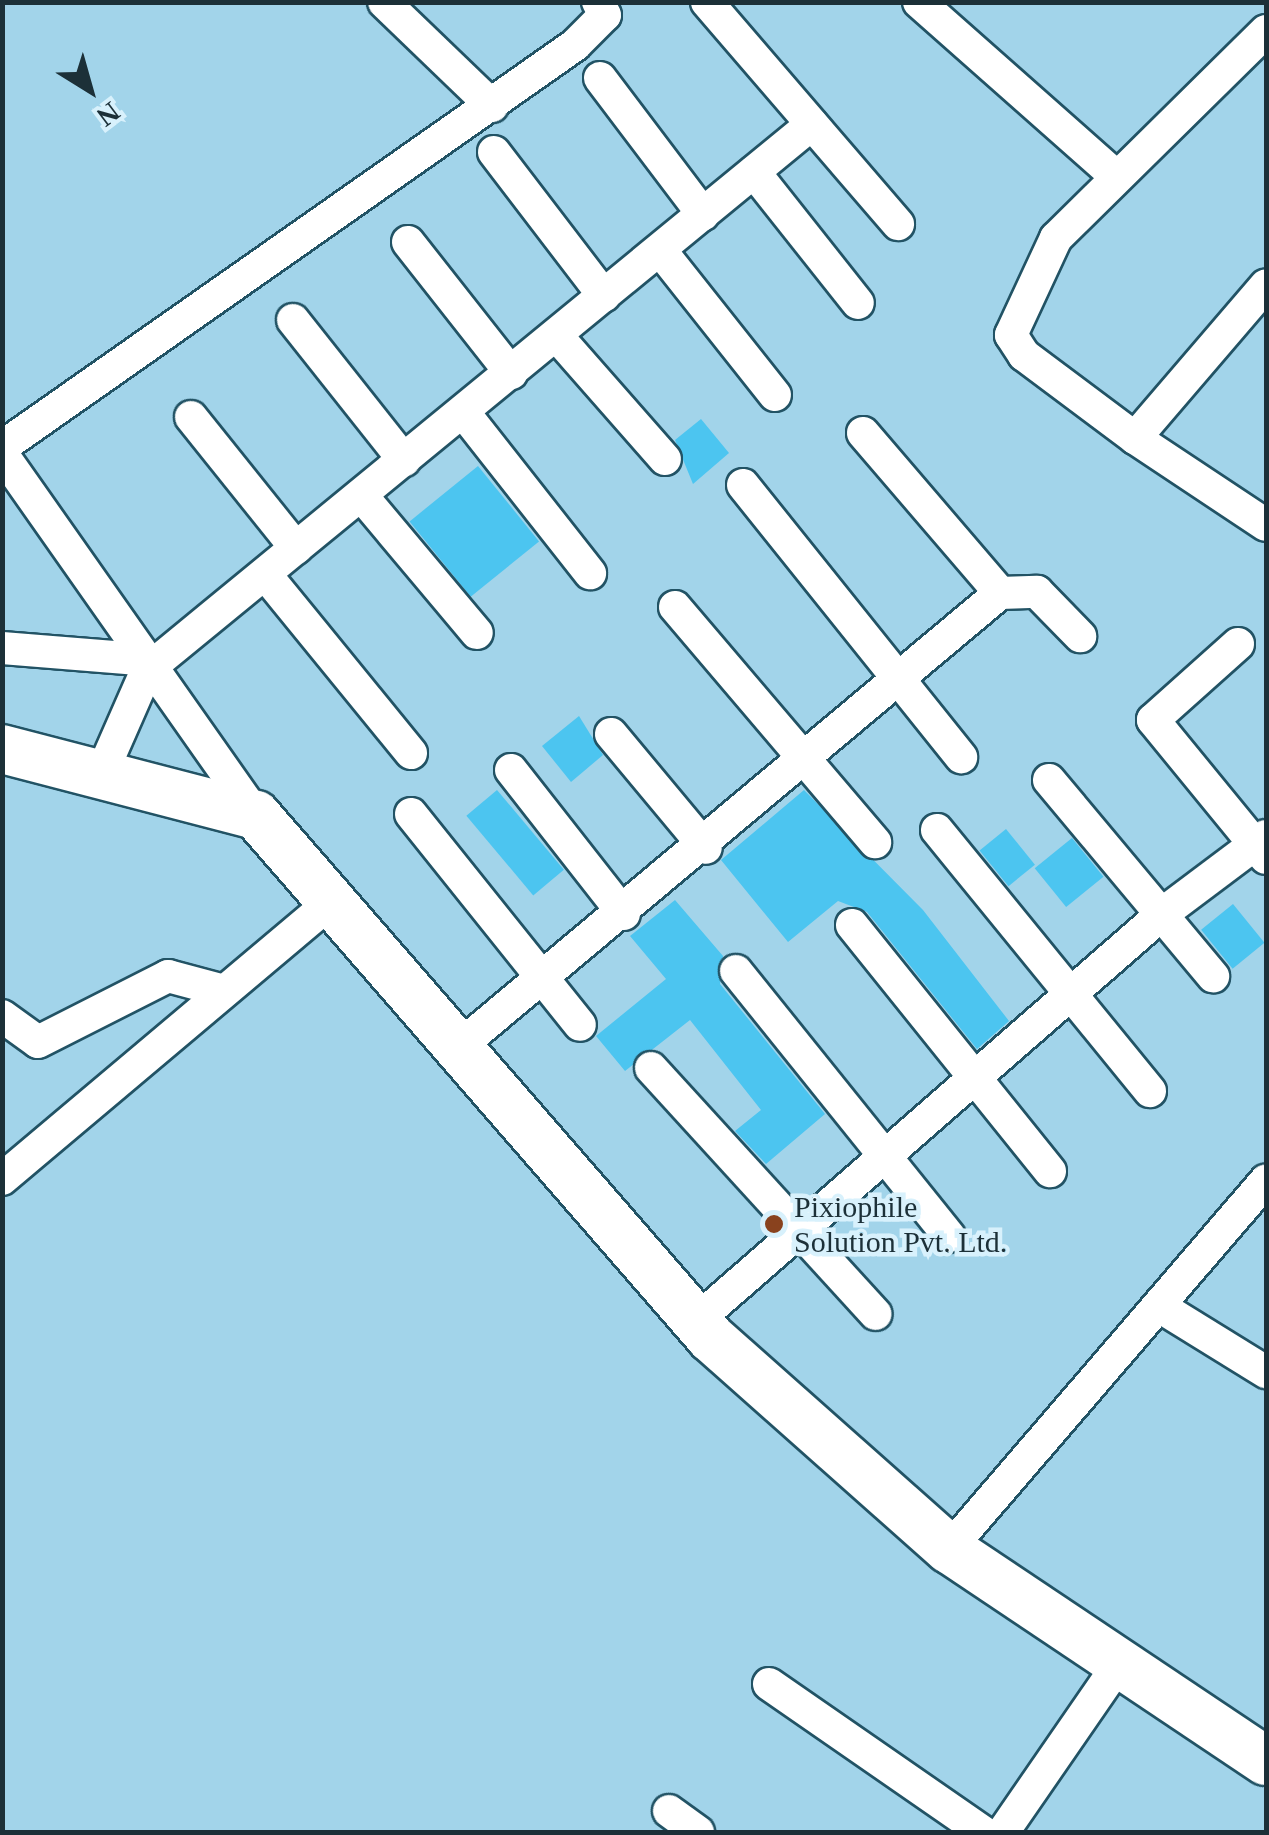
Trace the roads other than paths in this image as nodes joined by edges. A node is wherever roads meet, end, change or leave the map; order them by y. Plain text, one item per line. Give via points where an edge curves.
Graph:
1 (384, 2) edge
2 (598, 2) edge
3 (707, 2) edge
4 (919, 2) edge
5 (1266, 32) edge
6 (600, 78) dead end
7 (492, 106) junction
8 (812, 124) junction
9 (494, 152) dead end
10 (754, 172) junction
11 (1117, 176) junction
12 (703, 214) junction
13 (898, 224) dead end
14 (408, 242) dead end
15 (660, 250) junction
16 (1266, 285) edge
17 (604, 296) junction
18 (858, 303) dead end
19 (293, 320) dead end
20 (556, 336) junction
21 (510, 373) junction
22 (775, 395) dead end
23 (464, 413) junction
24 (191, 417) dead end
25 (863, 433) dead end
26 (1134, 438) junction
27 (2, 450) edge
28 (665, 459) dead end
29 (404, 460) junction
30 (742, 485) dead end
31 (361, 495) junction
32 (1266, 525) edge
33 (296, 548) junction
34 (590, 573) dead end
35 (265, 574) junction
36 (1000, 593) junction
37 (675, 607) dead end
38 (477, 634) dead end
39 (1080, 636) dead end
40 (1238, 644) dead end
41 (2, 648) edge
42 (143, 664) junction
43 (898, 678) junction
44 (611, 734) dead end
45 (2, 749) edge
46 (410, 753) dead end
47 (961, 757) dead end
48 (805, 759) junction
49 (511, 770) dead end
50 (100, 777) junction
51 (1049, 780) dead end
52 (411, 814) dead end
53 (256, 815) junction
54 (937, 830) dead end
55 (875, 842) dead end
56 (1263, 846) edge
57 (706, 848) junction
58 (328, 904) junction
59 (624, 914) junction
60 (1162, 914) junction
61 (852, 925) dead end
62 (736, 970) dead end
63 (1213, 976) dead end
64 (544, 978) junction
65 (224, 991) junction
66 (1072, 992) junction
67 (2, 1016) edge
68 (580, 1024) dead end
69 (455, 1050) junction
70 (651, 1068) dead end
71 (974, 1078) junction
72 (1150, 1090) dead end
73 (886, 1155) junction
74 (1050, 1171) dead end
75 (2, 1179) edge
76 (1266, 1181) edge
77 (804, 1226) junction
78 (950, 1236) dead end
79 (1159, 1306) junction
80 (876, 1314) dead end
81 (696, 1321) junction
82 (1266, 1372) edge
83 (950, 1548) junction
84 (1121, 1661) junction
85 (769, 1684) dead end
86 (1266, 1760) edge
87 (669, 1811) dead end
88 (698, 1832) edge
89 (983, 1832) edge
90 (1003, 1832) edge

1 - 7 street
2 - 7 street via 605,14 596,28
3 - 8 street
4 - 11 street
5 - 11 street
6 - 12 street
7 - 27 street
8 - 10 street
8 - 13 street
9 - 17 street
10 - 12 street
10 - 18 street
11 - 26 street via 1056,238 1011,335 1024,355
12 - 15 street
14 - 21 street
15 - 17 street
15 - 22 street
16 - 26 street
17 - 20 street
19 - 29 street
20 - 21 street
20 - 28 street
21 - 23 street
23 - 29 street
23 - 34 street
24 - 33 street
25 - 36 street
26 - 32 street
27 - 42 street
29 - 31 street
30 - 43 street
31 - 33 street
31 - 38 street
33 - 35 street
35 - 42 street
35 - 46 street
36 - 39 street via 1037,592
36 - 43 street
37 - 48 street
40 - 56 street via 1153,720
41 - 42 street
42 - 50 street
42 - 53 street
43 - 47 street
43 - 48 street
44 - 57 street
45 - 50 street
48 - 55 street
48 - 57 street
49 - 59 street
50 - 53 street
51 - 60 street
52 - 64 street
53 - 58 street
54 - 66 street
56 - 60 street
57 - 59 street
58 - 65 street
58 - 69 street
59 - 64 street
60 - 63 street
60 - 66 street
61 - 71 street
62 - 73 street
64 - 68 street
64 - 69 street
65 - 67 street via 168,976 38,1042
65 - 75 street
66 - 71 street
66 - 72 street
69 - 81 street
70 - 77 street
71 - 73 street
71 - 74 street
73 - 77 street
73 - 78 street
76 - 79 street
77 - 80 street
77 - 81 street
79 - 82 street
79 - 83 street
81 - 83 street
83 - 84 street
84 - 86 street
84 - 90 street
85 - 89 street
87 - 88 street

